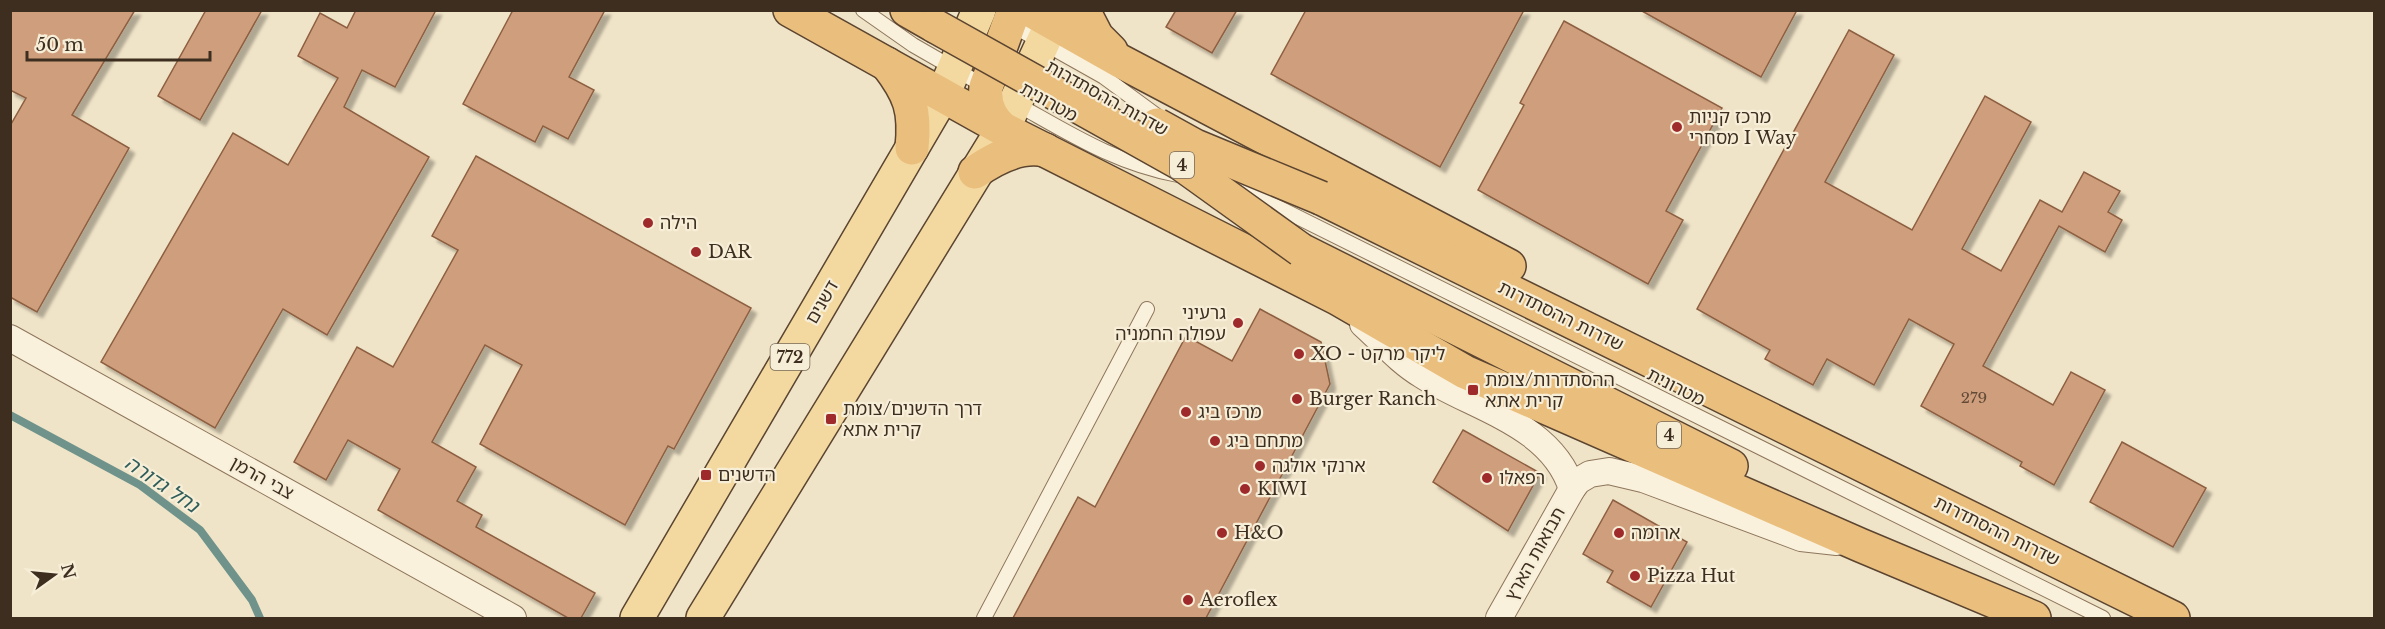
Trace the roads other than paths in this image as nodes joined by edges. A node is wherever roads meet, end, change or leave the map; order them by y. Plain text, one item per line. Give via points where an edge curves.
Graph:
1 (790, 10) edge
2 (863, 10) edge
3 (907, 10) edge
4 (951, 10) edge
5 (979, 10) edge
6 (1083, 10) edge
7 (1023, 20) edge
8 (1120, 61) junction
9 (886, 63) junction
10 (948, 82) junction
11 (1001, 102) junction
12 (912, 148) junction
13 (1046, 150) junction
14 (975, 172) junction
15 (1226, 177) junction
16 (1332, 296) junction
17 (1147, 309) dead end
18 (10, 338) edge
19 (1794, 431) junction
20 (1572, 489) junction
21 (1860, 545) junction
22 (513, 618) edge
23 (638, 618) edge
24 (703, 618) edge
25 (984, 618) edge
26 (1499, 618) edge
27 (2035, 618) edge
28 (2103, 618) edge
29 (2174, 618) edge

1 - 9 highway
2 - 10 lane, מטרונית
3 - 27 highway, שדרות ההסתדרות / 4, bridge via 1180,163 1301,250
4 - 19 highway, שדרות ההסתדרות / 4, bridge via 1195,146 1321,198
5 - 10 main road, דשנים / 772
6 - 8 highway via 1097,37
7 - 8 highway
7 - 11 highway
7 - 15 lane, מטרונית via 1157,115
8 - 19 highway via 1768,403
9 - 10 highway
9 - 12 highway via 901,82 913,112
10 - 11 highway
10 - 11 lane, מטרונית
10 - 12 main road, דשנים / 772
11 - 13 highway
11 - 14 main road
11 - 15 lane, מטרונית via 1134,165
12 - 23 main road, דשנים / 772
13 - 14 highway via 1019,151
13 - 16 highway
14 - 24 main road
15 - 28 lane, מטרונית
16 - 20 street via 1421,375 1535,437 1558,459
16 - 21 highway via 1465,372
17 - 25 lane
18 - 22 street, צבי הרמן
19 - 29 highway, שדרות ההסתדרות / 4
20 - 21 street via 1590,474 1609,471 1643,479 1801,537
20 - 26 street, תבואות הארץ
21 - 27 highway

